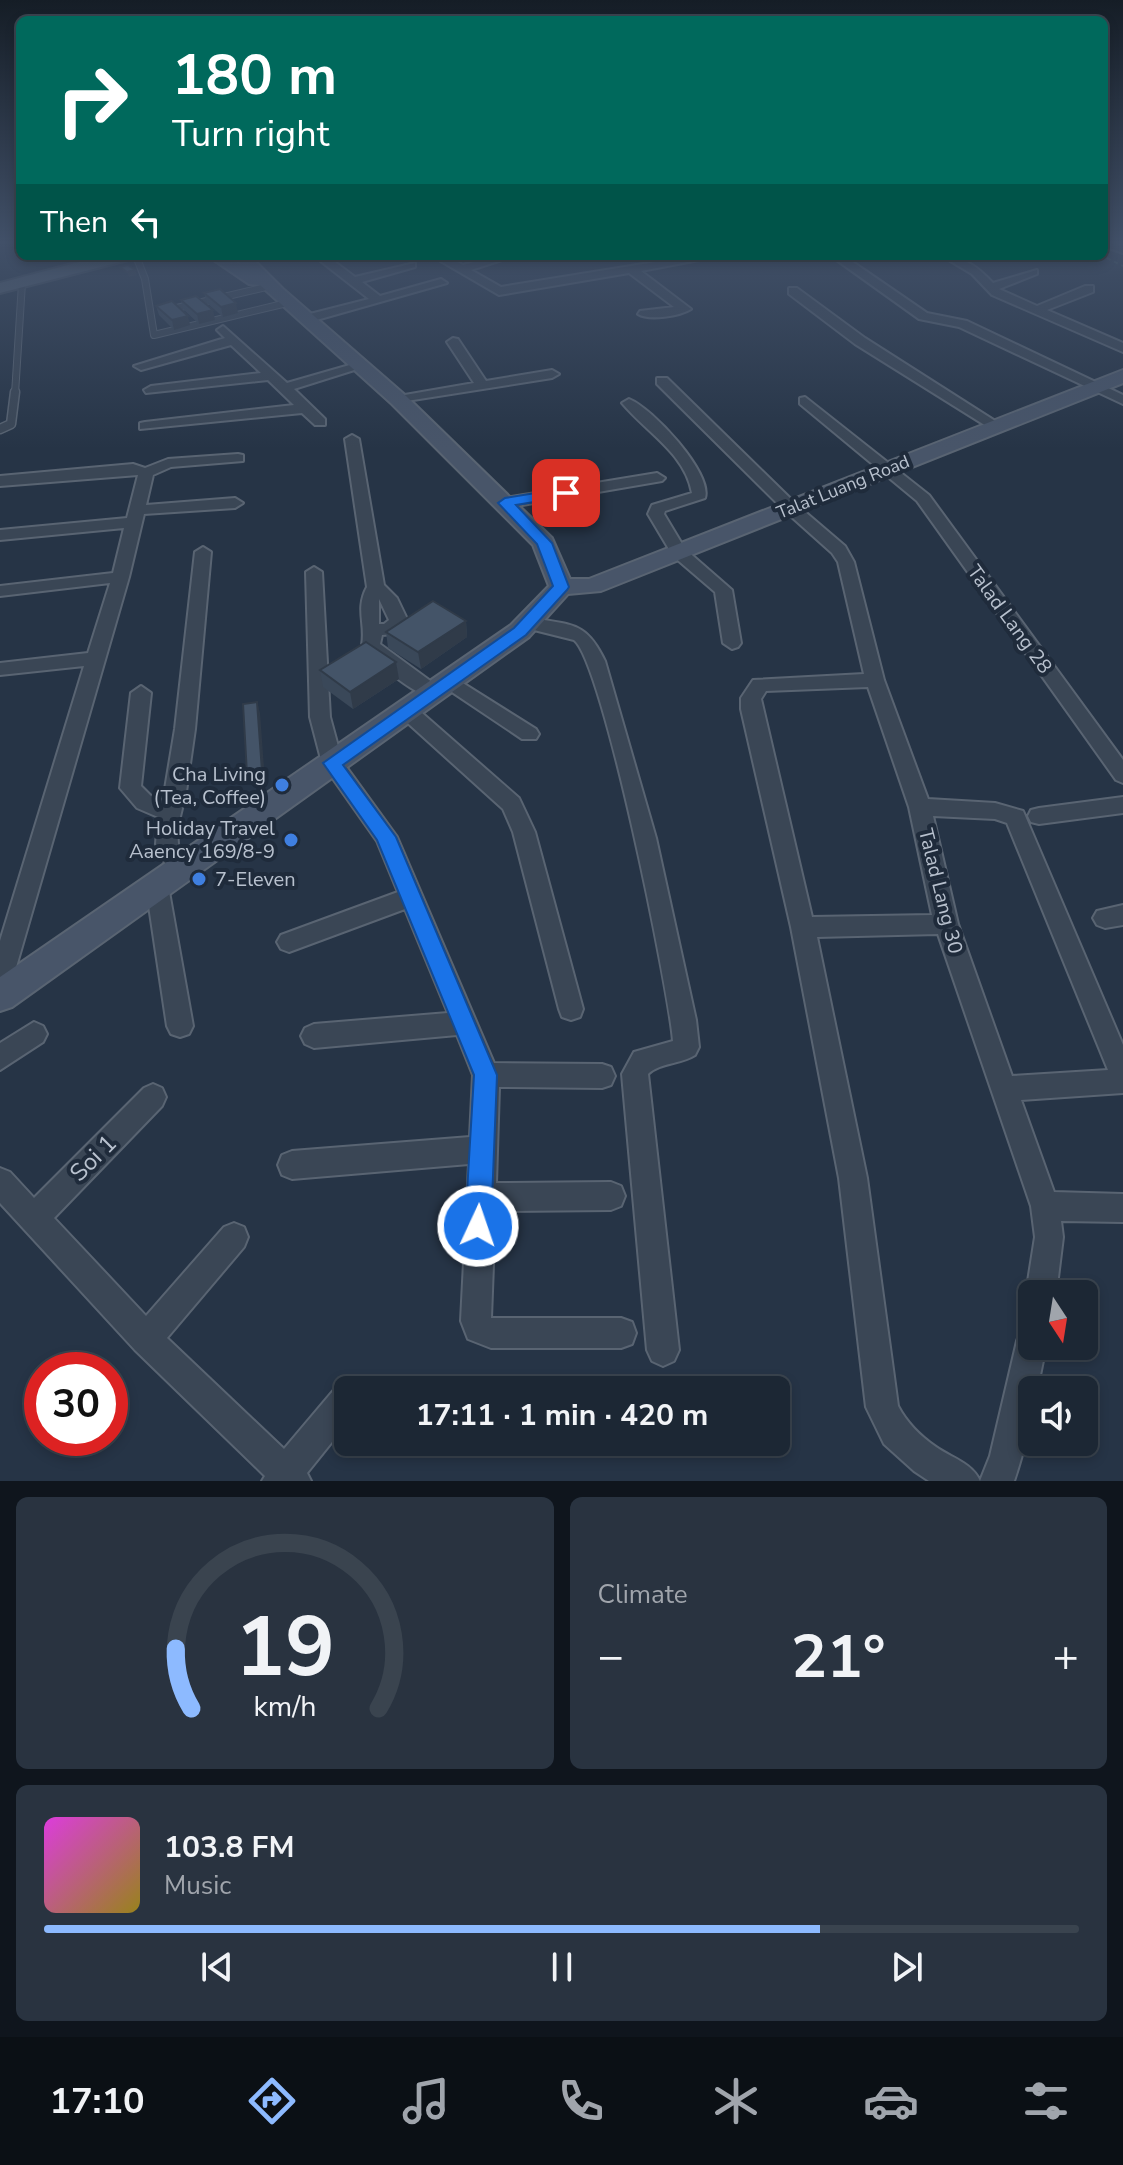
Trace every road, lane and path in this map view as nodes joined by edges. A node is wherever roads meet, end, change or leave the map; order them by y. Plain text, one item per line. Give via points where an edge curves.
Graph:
1 (20, 310) edge
2 (150, 310) edge
3 (175, 310) edge
4 (231, 310) edge
5 (296, 310) edge
6 (340, 310) edge
7 (676, 310) edge
8 (819, 310) edge
9 (915, 310) edge
10 (1037, 310) edge
11 (151, 314) junction
12 (644, 314) dead end
13 (306, 319) junction
14 (453, 342) dead end
15 (1123, 348) edge
16 (141, 366) dead end
17 (360, 366) junction
18 (552, 374) dead end
19 (271, 376) junction
20 (1123, 376) edge
21 (662, 381) dead end
22 (483, 386) junction
23 (1096, 387) junction
24 (284, 388) junction
25 (151, 390) dead end
26 (399, 400) junction
27 (1123, 400) edge
28 (805, 401) dead end
29 (629, 403) dead end
30 (305, 408) junction
31 (320, 422) dead end
32 (145, 426) dead end
33 (996, 426) junction
34 (0, 429) edge
35 (352, 439) dead end
36 (238, 458) dead end
37 (890, 468) junction
38 (146, 473) junction
39 (657, 478) dead end
40 (0, 481) edge
41 (235, 503) dead end
42 (505, 503) junction
43 (791, 508) junction
44 (135, 516) junction
45 (0, 535) edge
46 (203, 552) dead end
47 (679, 552) junction
48 (314, 572) dead end
49 (120, 577) junction
50 (376, 587) junction
51 (561, 587) junction
52 (0, 591) edge
53 (528, 623) junction
54 (374, 629) junction
55 (732, 643) dead end
56 (96, 658) junction
57 (0, 669) edge
58 (875, 680) junction
59 (441, 687) junction
60 (141, 693) dead end
61 (407, 711) junction
62 (529, 734) dead end
63 (332, 763) junction
64 (1123, 775) edge
65 (1123, 805) edge
66 (920, 807) junction
67 (169, 813) junction
68 (1039, 816) dead end
69 (168, 878) junction
70 (411, 897) junction
71 (946, 924) junction
72 (803, 927) junction
73 (289, 942) dead end
74 (0, 981) edge
75 (0, 996) edge
76 (571, 1009) dead end
77 (464, 1023) junction
78 (180, 1026) dead end
79 (34, 1034) dead end
80 (314, 1036) dead end
81 (0, 1058) edge
82 (486, 1075) junction
83 (1123, 1075) edge
84 (602, 1076) dead end
85 (1123, 1081) edge
86 (1004, 1089) junction
87 (153, 1097) dead end
88 (484, 1149) junction
89 (292, 1165) dead end
90 (0, 1182) edge
91 (611, 1196) dead end
92 (479, 1197) junction
93 (1045, 1206) junction
94 (1123, 1208) edge
95 (33, 1219) junction
96 (234, 1237) dead end
97 (1043, 1280) edge
98 (621, 1333) dead end
99 (146, 1339) junction
100 (663, 1350) dead end
101 (1028, 1360) edge
102 (334, 1415) edge
103 (286, 1478) edge
104 (963, 1481) edge
105 (997, 1481) edge

1 - 34 lane via 13,416 11,424
2 - 11 lane
3 - 11 lane
4 - 11 lane via 160,335 151,333
5 - 13 main road
6 - 13 street
7 - 12 street
8 - 33 street
9 - 23 street via 963,324
10 - 15 street
13 - 17 main road
14 - 22 street
16 - 19 street via 228,335
17 - 24 street
17 - 26 main road
18 - 22 street
19 - 24 street
19 - 25 street
20 - 23 main road, Talat Luang Road
21 - 43 street, Talad Lang 30
22 - 26 street
23 - 27 street
23 - 33 main road, Talat Luang Road
24 - 30 street
26 - 42 main road
28 - 37 street, Talad Lang 28
29 - 47 street via 678,451 700,484 696,498 656,511
30 - 31 street
30 - 32 street
33 - 37 main road, Talat Luang Road
35 - 50 street
36 - 38 street via 168,463
37 - 43 main road, Talat Luang Road
37 - 64 street, Talad Lang 28 via 923,498
38 - 40 street via 133,469
38 - 44 street
39 - 42 street
41 - 44 street
42 - 51 main road via 544,543
43 - 47 main road, Talat Luang Road
43 - 58 street, Talad Lang 30 via 846,562
44 - 45 street
44 - 49 street
46 - 67 street via 185,729
47 - 51 main road, Talat Luang Road via 592,586
47 - 55 street via 723,590
48 - 63 street via 320,717
49 - 52 street
49 - 56 street
50 - 54 street via 369,607
50 - 54 street via 399,621 388,630
51 - 53 main road
53 - 59 main road
53 - 100 street via 575,635 590,646 636,802 677,986 686,1047 644,1059 635,1074
54 - 59 street via 371,645 376,652
56 - 57 street
56 - 74 street
58 - 66 street, Talad Lang 30
58 - 72 street via 760,685 751,698
59 - 61 main road
59 - 62 street
60 - 67 street via 130,788 144,802
61 - 63 main road
61 - 76 street via 512,804
63 - 69 main road
63 - 70 street via 382,831
65 - 68 street
66 - 71 street, Talad Lang 30
66 - 83 street via 1015,817
67 - 69 street
69 - 75 main road
69 - 78 street
70 - 73 street
70 - 77 street
71 - 72 street
71 - 86 street, Talad Lang 30
72 - 104 street via 853,1178 882,1407 901,1443
77 - 80 street
77 - 82 street
79 - 81 street
82 - 84 street
82 - 88 street
85 - 86 street
86 - 93 street, Talad Lang 30
87 - 95 street, Soi 1
88 - 89 street
88 - 92 street
90 - 95 street
91 - 92 street
92 - 98 street via 474,1314 479,1328 491,1333
93 - 94 street
93 - 97 street, Talad Lang 30 via 1049,1237
95 - 99 street
96 - 99 street
99 - 103 street
101 - 105 street
102 - 103 street

